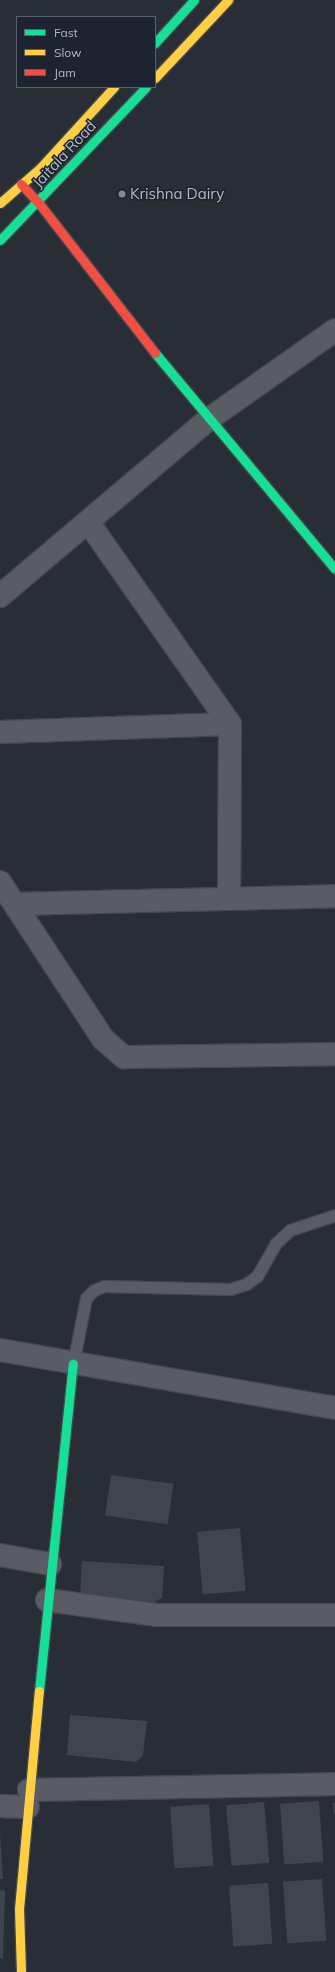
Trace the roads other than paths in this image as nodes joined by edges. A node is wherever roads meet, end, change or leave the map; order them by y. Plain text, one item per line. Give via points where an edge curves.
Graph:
1 (194, 0) edge
2 (228, 0) edge
3 (156, 42) edge
4 (156, 77) edge
5 (113, 88) edge
6 (145, 88) edge
7 (21, 184) junction
8 (38, 202) junction
9 (0, 203) edge
10 (0, 240) edge
11 (335, 330) edge
12 (209, 419) junction
13 (88, 522) junction
14 (335, 569) edge
15 (0, 596) edge
16 (230, 724) junction
17 (0, 732) edge
18 (0, 882) edge
19 (335, 896) edge
20 (230, 899) junction
21 (15, 904) junction
22 (335, 1054) edge
23 (335, 1215) edge
24 (0, 1350) edge
25 (73, 1364) junction
26 (335, 1408) edge
27 (0, 1555) edge
28 (50, 1564) junction
29 (46, 1600) junction
30 (335, 1615) edge
31 (335, 1784) edge
32 (29, 1798) junction
33 (0, 1806) edge
34 (21, 1972) edge

1 - 3 street
2 - 4 street
5 - 7 street, Jaitala Road via 40,168
6 - 8 street, Jaitala Road
7 - 8 street
7 - 9 street, Jaitala Road
8 - 10 street, Jaitala Road
8 - 12 street
11 - 12 street
12 - 13 street
12 - 14 street
13 - 15 street
13 - 16 street
16 - 17 street
16 - 20 street
18 - 21 street
19 - 20 street
20 - 21 street
21 - 22 street via 103,1039 124,1057
23 - 25 lane via 290,1230 276,1243 257,1276 246,1284 230,1289 104,1286 94,1290 86,1298
24 - 25 street
25 - 26 street
25 - 28 street
27 - 28 street
28 - 29 street
29 - 30 street via 156,1615
29 - 32 street
31 - 32 street
32 - 33 street
32 - 34 street via 19,1909

